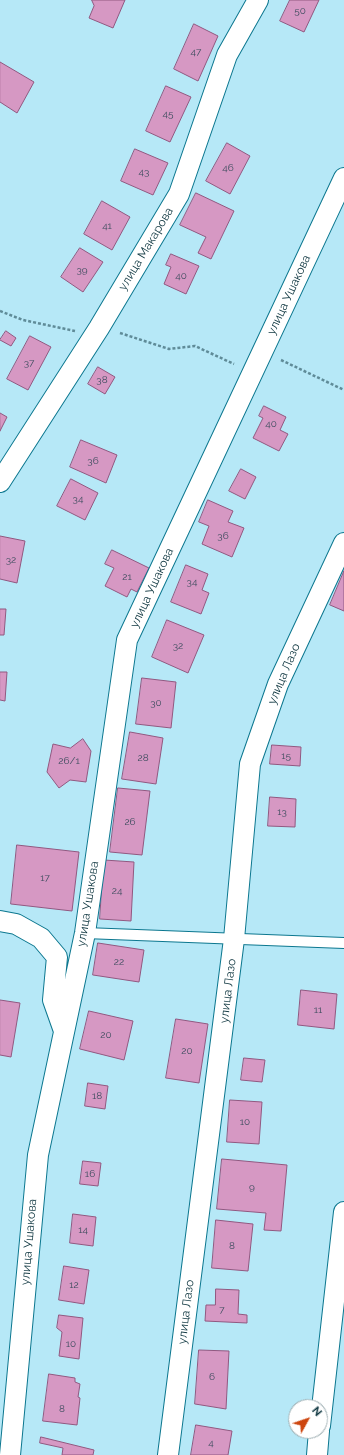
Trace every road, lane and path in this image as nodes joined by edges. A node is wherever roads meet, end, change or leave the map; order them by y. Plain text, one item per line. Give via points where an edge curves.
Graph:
1 (258, 0) edge
2 (344, 178) edge
3 (0, 311) edge
4 (97, 331) junction
5 (263, 351) junction
6 (252, 373) junction
7 (344, 390) edge
8 (0, 482) edge
9 (344, 543) edge
10 (0, 921) edge
11 (85, 934) junction
12 (234, 939) junction
13 (344, 943) edge
14 (64, 1031) junction
15 (344, 1212) edge
16 (323, 1399) edge
17 (318, 1439) edge
18 (10, 1455) edge
19 (168, 1455) edge
20 (317, 1455) edge

1 - 4 street, улица Макарова via 227,56 180,194
2 - 5 street, улица Ушакова
3 - 4 path via 23,320
4 - 6 path via 133,337 169,349 195,346
4 - 8 street, улица Макарова
5 - 6 street, улица Ушакова
5 - 7 path
6 - 11 street, улица Ушакова via 127,640
9 - 12 street, улица Лазо via 278,684 250,764
10 - 14 street via 16,924 41,938 57,957 53,1000
11 - 12 lane
11 - 14 street, улица Ушакова
12 - 13 lane
12 - 19 street, улица Лазо
14 - 18 street, улица Ушакова via 38,1154
15 - 16 street
17 - 20 street

